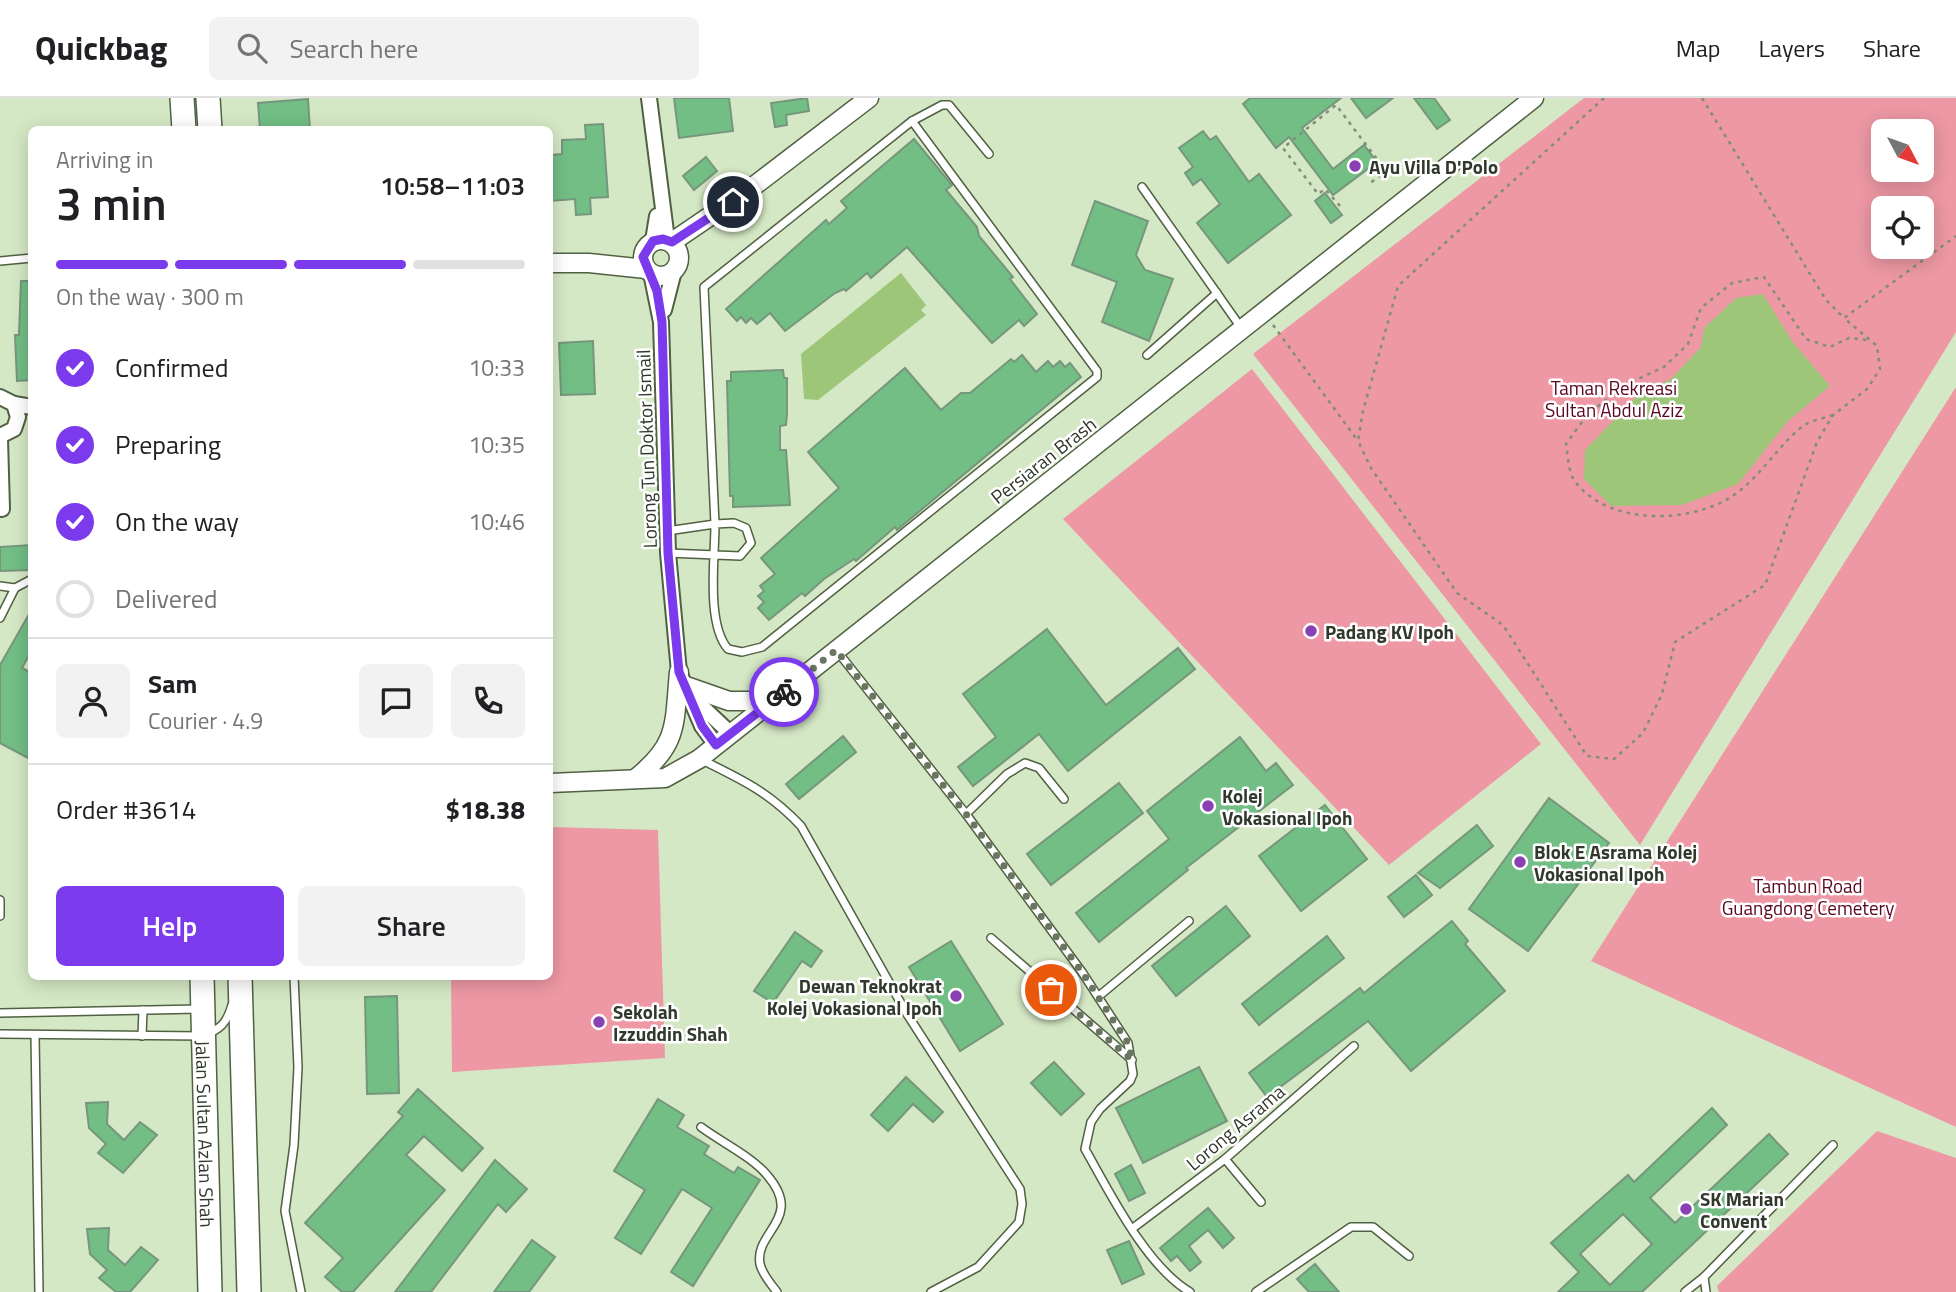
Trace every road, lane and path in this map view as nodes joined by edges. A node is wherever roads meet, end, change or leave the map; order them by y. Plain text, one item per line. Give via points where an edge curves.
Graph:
1 (183, 98) edge
2 (208, 98) edge
3 (649, 98) edge
4 (869, 98) edge
5 (1534, 98) edge
6 (1604, 98) edge
7 (1702, 98) edge
8 (912, 121) junction
9 (184, 126) edge
10 (210, 126) edge
11 (989, 154) dead end
12 (1369, 184) dead end
13 (1142, 187) dead end
14 (1340, 206) dead end
15 (1956, 236) edge
16 (665, 251) junction
17 (28, 258) edge
18 (0, 261) edge
19 (553, 263) edge
20 (589, 263) junction
21 (649, 271) junction
22 (1217, 293) junction
23 (1263, 313) junction
24 (1843, 318) junction
25 (662, 322) junction
26 (1242, 329) junction
27 (1870, 340) junction
28 (1147, 355) dead end
29 (0, 397) edge
30 (14, 404) junction
31 (28, 406) edge
32 (1833, 415) junction
33 (28, 427) edge
34 (14, 429) junction
35 (0, 438) edge
36 (1358, 442) junction
37 (2, 509) dead end
38 (715, 524) junction
39 (667, 531) junction
40 (668, 553) junction
41 (715, 557) junction
42 (28, 581) edge
43 (0, 586) edge
44 (15, 588) junction
45 (0, 618) edge
46 (836, 650) junction
47 (686, 685) junction
48 (772, 701) junction
49 (731, 734) junction
50 (716, 745) junction
51 (699, 759) junction
52 (635, 779) junction
53 (553, 783) edge
54 (1064, 799) dead end
55 (966, 814) junction
56 (0, 900) edge
57 (0, 916) edge
58 (1189, 921) dead end
59 (991, 938) dead end
60 (202, 980) edge
61 (233, 980) edge
62 (240, 980) edge
63 (294, 980) edge
64 (1099, 996) junction
65 (201, 1009) junction
66 (143, 1010) junction
67 (0, 1013) edge
68 (0, 1034) edge
69 (35, 1035) junction
70 (142, 1036) junction
71 (202, 1036) junction
72 (1354, 1046) dead end
73 (1132, 1060) junction
74 (701, 1127) dead end
75 (1833, 1145) dead end
76 (1225, 1159) junction
77 (1261, 1202) dead end
78 (1133, 1228) junction
79 (1409, 1256) dead end
80 (1704, 1276) junction
81 (39, 1292) edge
82 (210, 1292) edge
83 (249, 1292) edge
84 (301, 1292) edge
85 (776, 1292) edge
86 (931, 1292) edge
87 (1190, 1292) edge
88 (1256, 1292) edge
89 (1685, 1292) edge
90 (1706, 1292) edge

1 - 9 main road
2 - 10 main road
3 - 16 street, Lorong Tun Doktor Ismail via 657,222
4 - 16 street
5 - 23 street, Persiaran Brash
6 - 36 path via 1398,286
7 - 24 path via 1818,289
8 - 11 lane via 949,104
8 - 38 lane via 704,287
8 - 41 lane via 1097,371 1097,377 762,647 742,652 727,649 720,640
12 - 14 path via 1386,172 1336,105 1283,148 1318,194 1325,188
13 - 22 lane
15 - 24 path
16 - 20 street
16 - 21 street
16 - 21 street via 663,276
16 - 25 street, Lorong Tun Doktor Ismail
17 - 18 lane
19 - 20 street
20 - 21 street
21 - 25 street, Lorong Tun Doktor Ismail
22 - 26 lane
22 - 28 lane
23 - 26 street, Persiaran Brash
23 - 36 path
24 - 27 path
25 - 39 street, Lorong Tun Doktor Ismail
26 - 46 street, Persiaran Brash
27 - 32 path via 1877,346 1880,369 1867,389
27 - 32 path via 1849,338 1830,347 1806,340 1764,277 1731,283 1701,308 1688,344 1664,366 1625,385 1587,415 1566,444 1573,478 1594,500 1618,513 1673,516 1725,500 1761,473 1804,425
29 - 30 street
30 - 31 street
30 - 34 street via 18,417
32 - 36 path via 1817,442 1765,585 1675,642 1662,694 1643,733 1615,759 1587,756 1503,625 1457,593
33 - 34 street
34 - 35 street
35 - 37 street
38 - 39 lane
38 - 41 lane
38 - 41 lane via 741,524 751,543 740,556
39 - 40 street, Lorong Tun Doktor Ismail
40 - 41 lane
40 - 47 street, Lorong Tun Doktor Ismail
42 - 44 lane
43 - 44 lane
44 - 45 lane
46 - 48 street, Persiaran Brash
46 - 55 lane
47 - 48 street via 729,701
47 - 49 street
47 - 50 street, Lorong Tun Doktor Ismail via 702,726
47 - 52 street via 663,755
48 - 49 street, Persiaran Brash
49 - 50 street, Persiaran Brash
50 - 51 street, Persiaran Brash
51 - 52 street, Persiaran Brash via 665,778
51 - 86 lane via 757,787 801,826 907,1014 1020,1189 1019,1222 978,1267
52 - 53 street, Persiaran Brash
54 - 55 lane via 1039,768 1026,763 1007,774
55 - 64 lane
56 - 57 lane
58 - 64 lane
59 - 73 lane
60 - 65 main road, Jalan Sultan Azlan Shah
61 - 71 lane via 228,1020
62 - 83 main road, Jalan Sultan Azlan Shah
63 - 84 lane via 298,1067 285,1211
64 - 73 lane via 1128,1043
65 - 66 lane
65 - 71 main road, Jalan Sultan Azlan Shah
66 - 67 lane
66 - 70 lane
68 - 69 lane
69 - 70 lane
69 - 81 lane
70 - 71 lane
71 - 82 main road, Jalan Sultan Azlan Shah
72 - 76 lane, Lorong Asrama
73 - 78 lane via 1130,1081 1091,1122 1085,1149
74 - 85 lane via 766,1173 776,1188 781,1216 760,1266
75 - 80 lane
76 - 77 lane
76 - 78 lane, Lorong Asrama
78 - 87 lane via 1156,1261
79 - 88 lane via 1373,1227 1351,1227
80 - 89 lane
80 - 90 lane

